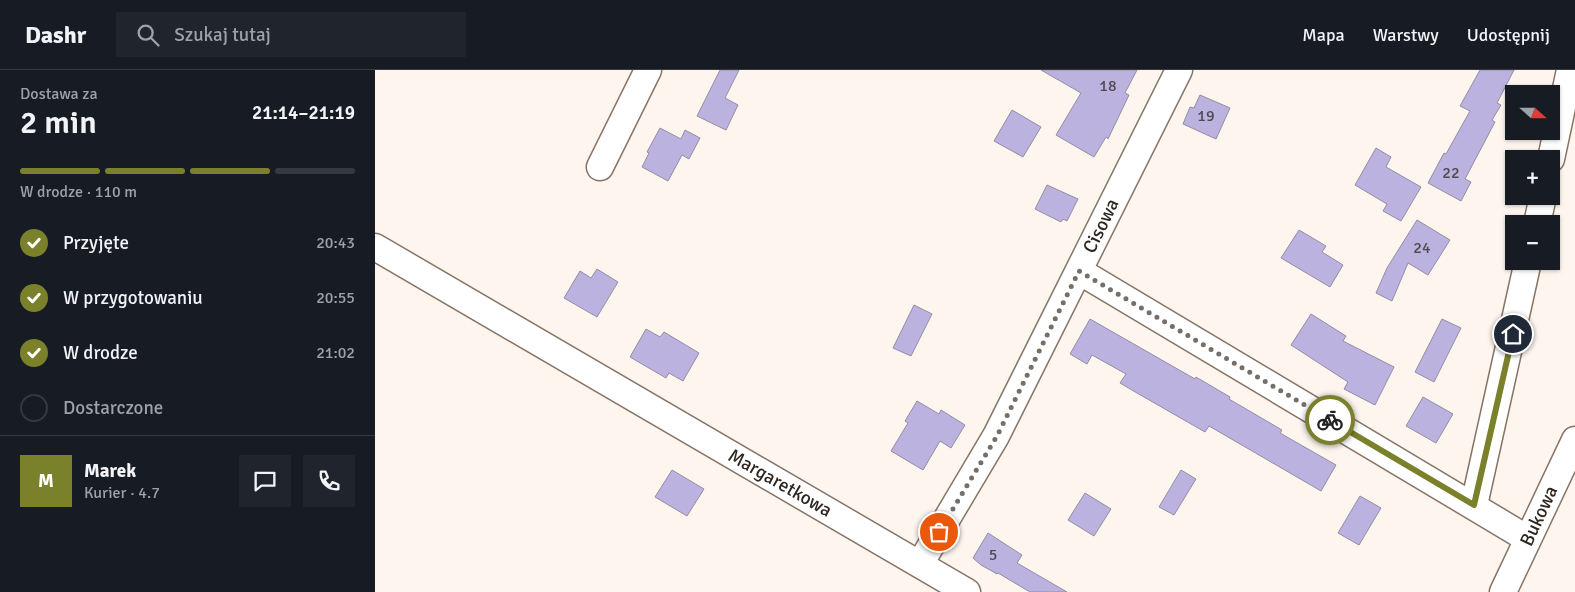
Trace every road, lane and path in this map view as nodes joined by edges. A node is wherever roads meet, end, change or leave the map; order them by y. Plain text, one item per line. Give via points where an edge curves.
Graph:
1 (648, 70) edge
2 (1179, 70) edge
3 (1570, 70) edge
4 (1553, 150) edge
5 (600, 167) dead end
6 (375, 248) edge
7 (1526, 270) edge
8 (1079, 271) junction
9 (1575, 440) edge
10 (1474, 505) junction
11 (1528, 539) junction
12 (920, 564) junction
13 (967, 592) edge
14 (1503, 592) edge

1 - 5 street
2 - 8 street, Cisowa
3 - 4 street
6 - 12 street, Margaretkowa
7 - 10 street
8 - 10 street
8 - 12 street, Cisowa via 997,436
9 - 11 street, Bukowa
10 - 11 street
11 - 14 street, Bukowa
12 - 13 street, Margaretkowa

